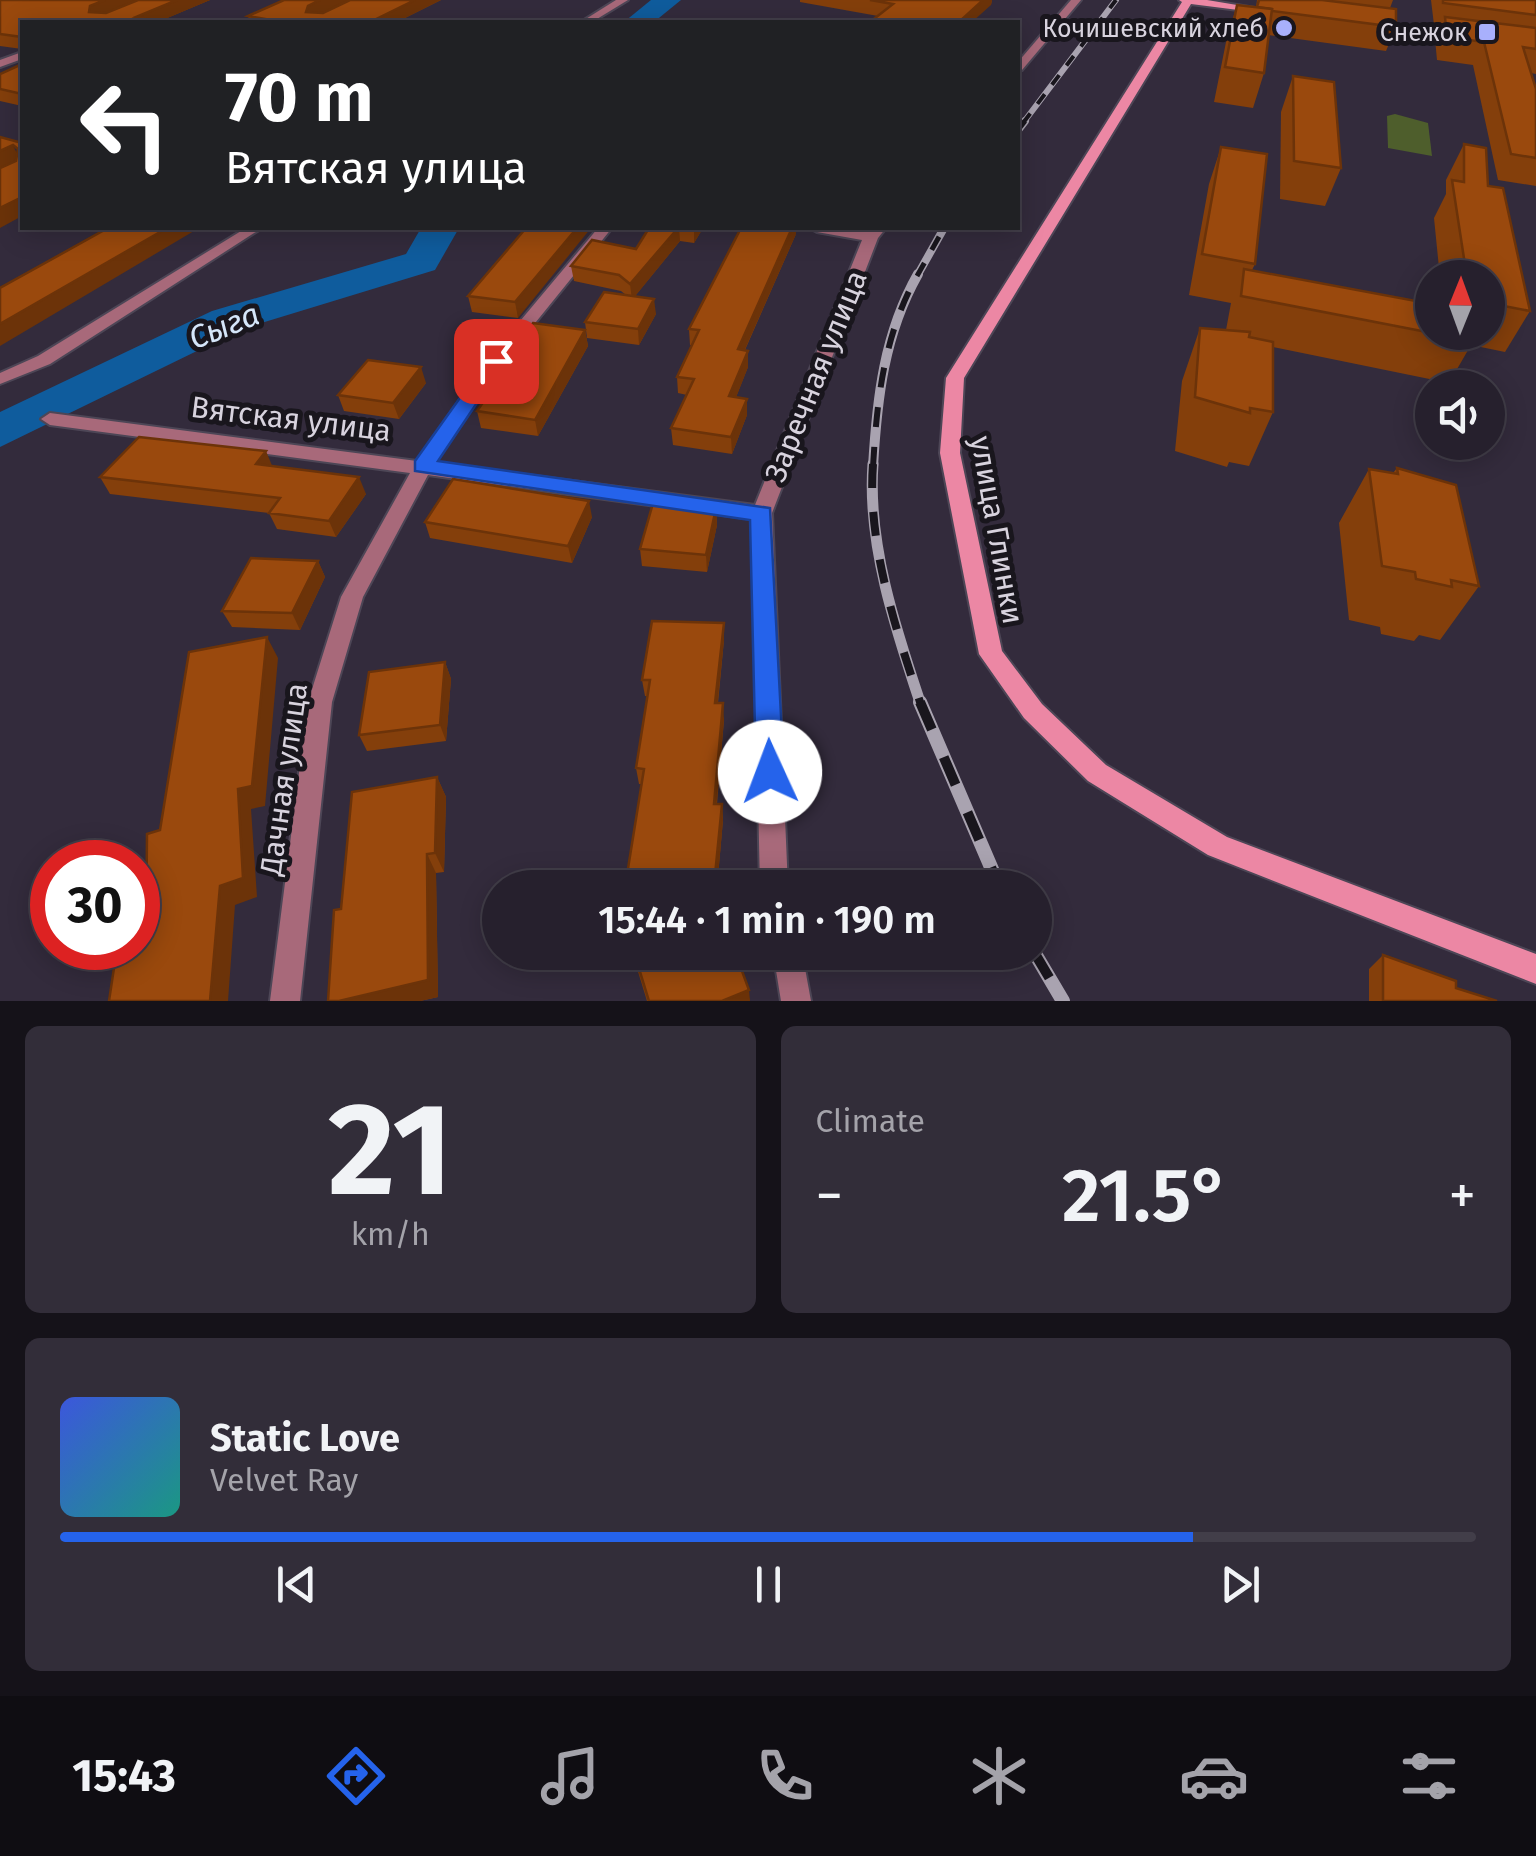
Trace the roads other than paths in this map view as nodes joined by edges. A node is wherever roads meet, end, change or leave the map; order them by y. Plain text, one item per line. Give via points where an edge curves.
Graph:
1 (624, 0) edge
2 (1076, 0) edge
3 (1186, 0) edge
4 (1269, 10) edge
5 (589, 20) edge
6 (1362, 22) edge
7 (1473, 37) edge
8 (1020, 66) edge
9 (253, 230) edge
10 (603, 230) edge
11 (846, 230) edge
12 (875, 232) edge
13 (0, 379) edge
14 (50, 419) dead end
15 (423, 466) junction
16 (762, 514) junction
17 (773, 870) edge
18 (1536, 969) edge
19 (790, 970) edge
20 (285, 1001) edge
21 (796, 1001) edge

1 - 5 street
2 - 8 street
3 - 4 main road
3 - 18 main road, улица Глинки via 955,378 950,453 991,654 1033,712 1098,773 1218,846
6 - 7 main road
9 - 13 street via 44,360
10 - 15 street, Дачная улица via 496,361
11 - 12 street
12 - 16 street, Заречная улица
14 - 15 street, Вятская улица
15 - 16 street, Вятская улица
15 - 20 street, Дачная улица via 352,596 320,702
16 - 17 street, Заречная улица
19 - 21 street

